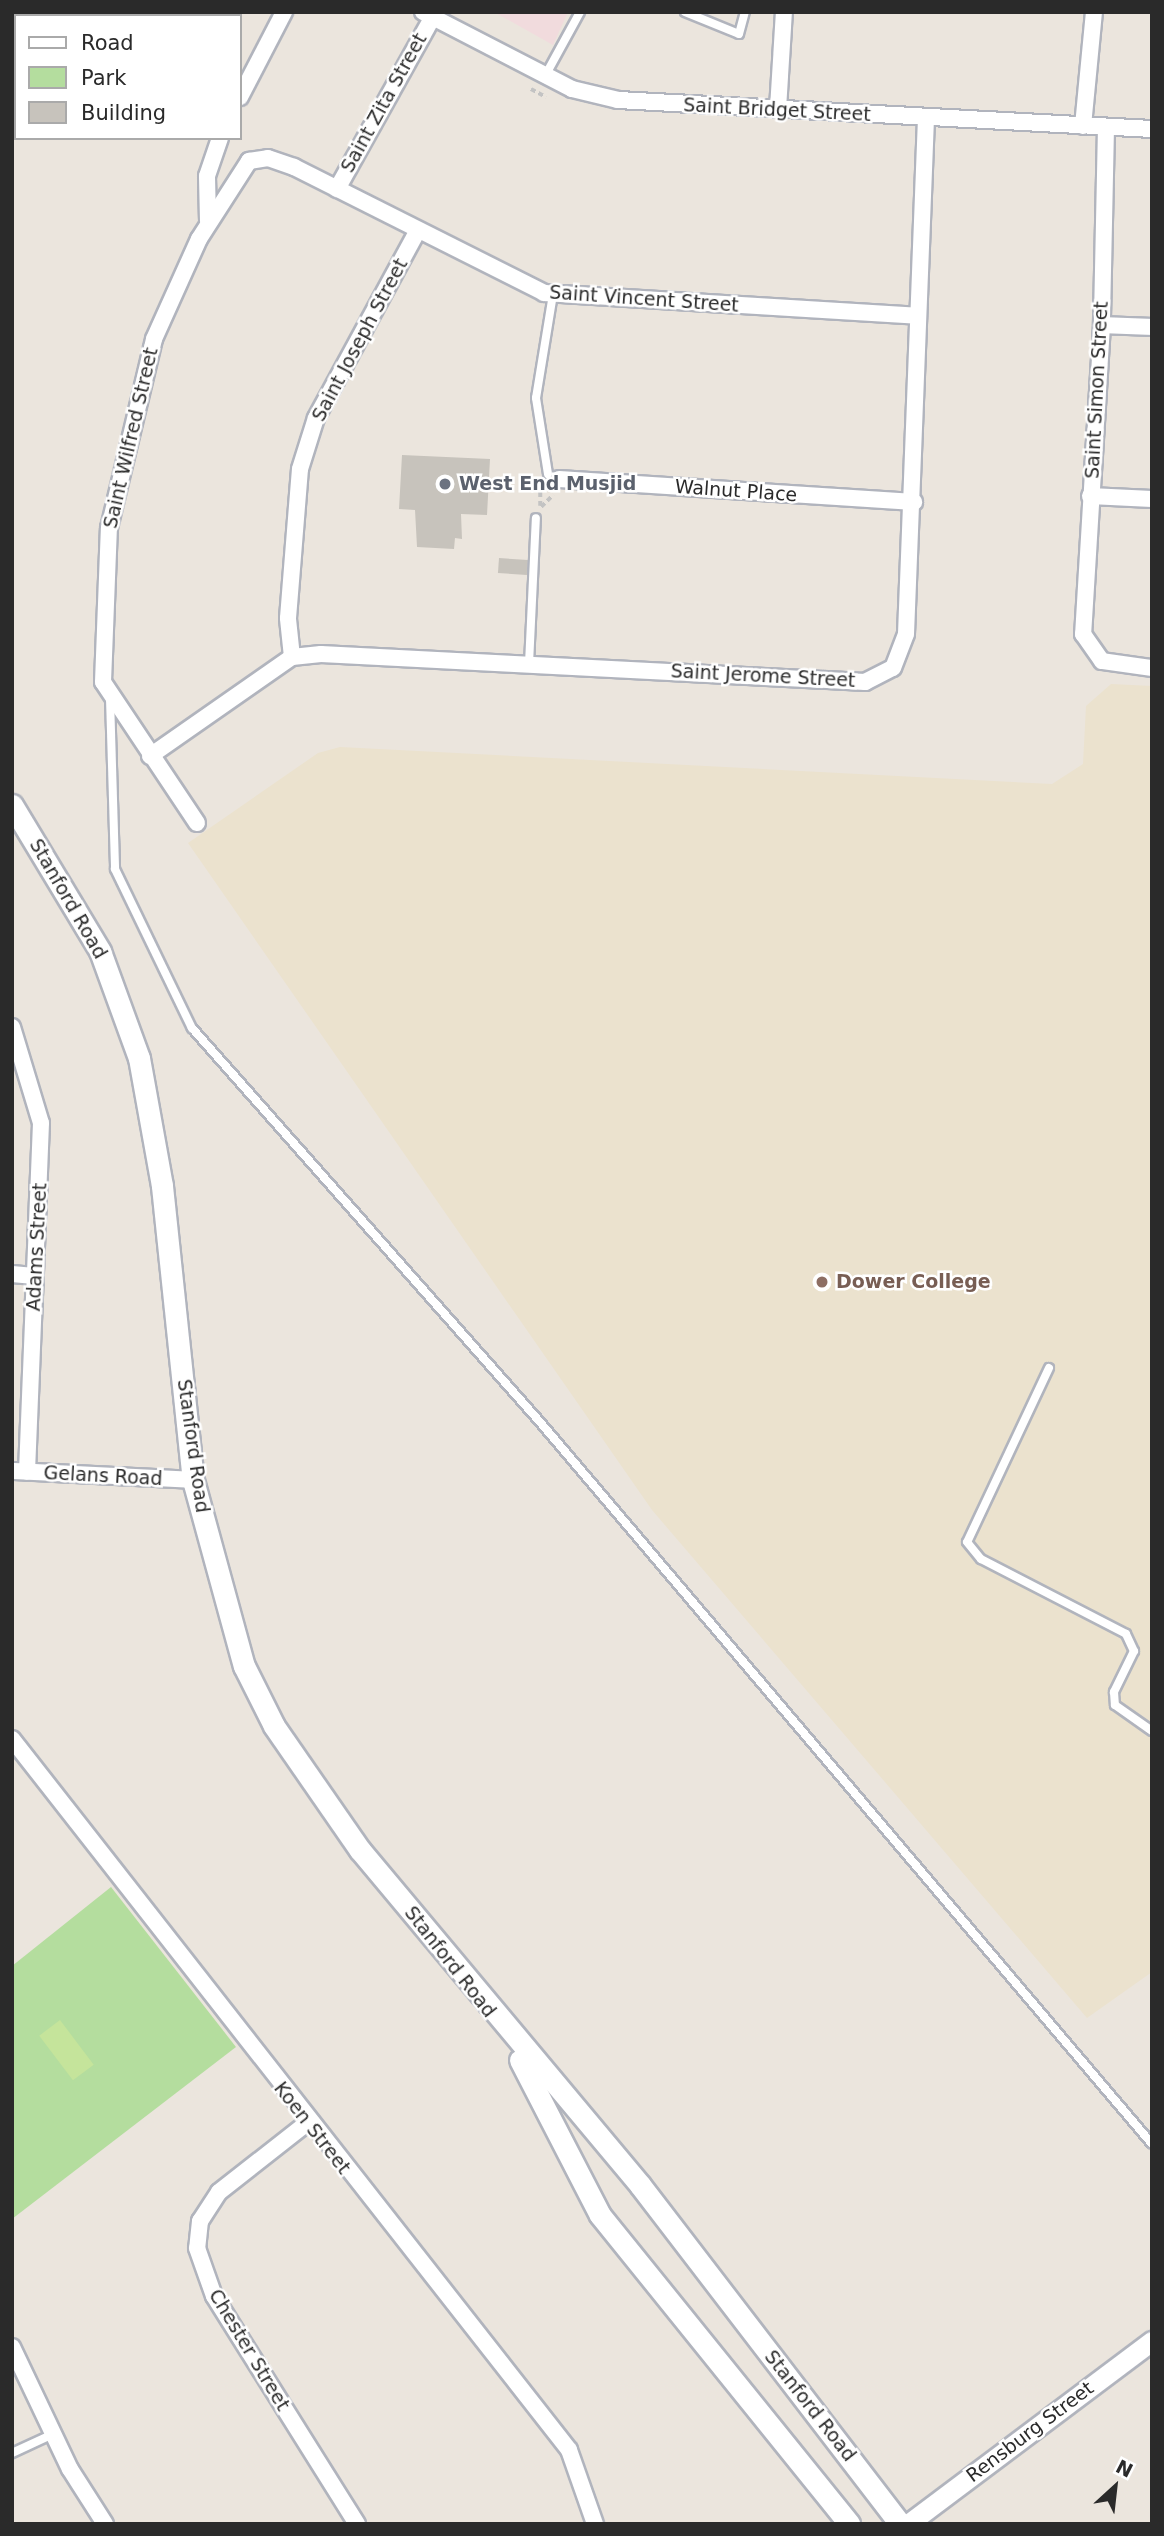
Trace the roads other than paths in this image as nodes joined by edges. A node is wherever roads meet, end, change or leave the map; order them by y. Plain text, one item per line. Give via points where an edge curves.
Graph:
1 (284, 12) edge
2 (580, 12) edge
3 (685, 12) edge
4 (745, 12) edge
5 (784, 12) edge
6 (1094, 12) edge
7 (427, 15) edge
8 (545, 76) junction
9 (242, 93) edge
10 (778, 109) junction
11 (926, 118) junction
12 (1083, 126) junction
13 (1106, 127) junction
14 (1152, 129) edge
15 (219, 140) edge
16 (239, 170) joint
17 (337, 189) junction
18 (208, 221) junction
19 (418, 232) junction
20 (553, 294) junction
21 (917, 316) junction
22 (1102, 324) junction
23 (1152, 327) edge
24 (552, 477) joint
25 (1090, 496) junction
26 (1152, 499) edge
27 (914, 502) junction
28 (536, 518) road end
29 (292, 657) junction
30 (529, 664) junction
31 (1152, 668) edge
32 (110, 698) junction
33 (150, 756) junction
34 (12, 805) edge
35 (197, 823) dead end
36 (12, 1027) edge
37 (12, 1274) edge
38 (34, 1276) junction
39 (1049, 1368) dead end
40 (20, 1471) edge
41 (193, 1480) junction
42 (1152, 1731) edge
43 (12, 1739) edge
44 (505, 2031) junction
45 (307, 2123) junction
46 (1152, 2144) edge
47 (1152, 2341) edge
48 (12, 2347) edge
49 (53, 2434) junction
50 (12, 2454) edge
51 (106, 2524) edge
52 (357, 2524) edge
53 (595, 2524) edge
54 (849, 2524) edge
55 (900, 2524) edge
56 (908, 2524) edge

1 - 9 street
2 - 8 lane
3 - 4 lane via 739,34
5 - 10 street
6 - 12 street
7 - 8 street, Saint Bridget Street
7 - 17 street, Saint Zita Street
8 - 10 street, Saint Bridget Street via 618,100
10 - 11 street, Saint Bridget Street
11 - 12 street, Saint Bridget Street
11 - 21 street, Saint Jerome Street
12 - 13 street, Saint Bridget Street
13 - 14 street, Saint Bridget Street
13 - 22 street, Saint Simon Street
15 - 18 street via 207,176
16 - 17 street, Saint Vincent Street via 268,158
16 - 18 street, Saint Wilfred Street
17 - 19 street, Saint Vincent Street
18 - 32 street, Saint Wilfred Street via 154,339 109,528 101,660
19 - 20 street, Saint Vincent Street
19 - 29 street, Saint Joseph Street via 316,418 300,469 288,618
20 - 21 street, Saint Vincent Street
20 - 24 lane via 541,335 536,398
21 - 27 street, Saint Jerome Street
22 - 23 street
22 - 25 street, Saint Simon Street
24 - 27 street, Walnut Place
25 - 26 street
25 - 31 street, Saint Simon Street via 1083,634 1091,651 1110,665
27 - 30 street, Saint Jerome Street via 906,634 901,655 878,678
28 - 30 lane
29 - 30 street, Saint Jerome Street
29 - 33 street
32 - 33 street, Saint Wilfred Street
32 - 46 lane via 115,869 192,1028 540,1422
33 - 35 street, Saint Wilfred Street
34 - 41 main road, Stanford Road via 100,951 139,1058 162,1186
36 - 38 street, Adams Street via 41,1123
37 - 38 street
38 - 40 street, Adams Street
39 - 42 lane via 967,1542 982,1559 1126,1634 1133,1651 1115,1705
40 - 41 street, Gelans Road
41 - 44 main road, Stanford Road via 244,1666 274,1726 360,1850
43 - 45 street, Koen Street
44 - 54 main road, Stanford Road via 600,2215
44 - 55 main road, Stanford Road via 639,2185
45 - 52 street, Chester Street via 219,2192 200,2221 197,2248 214,2296
45 - 53 street, Koen Street via 569,2450
47 - 56 street, Rensburg Street
48 - 49 street
49 - 50 lane
49 - 51 street

